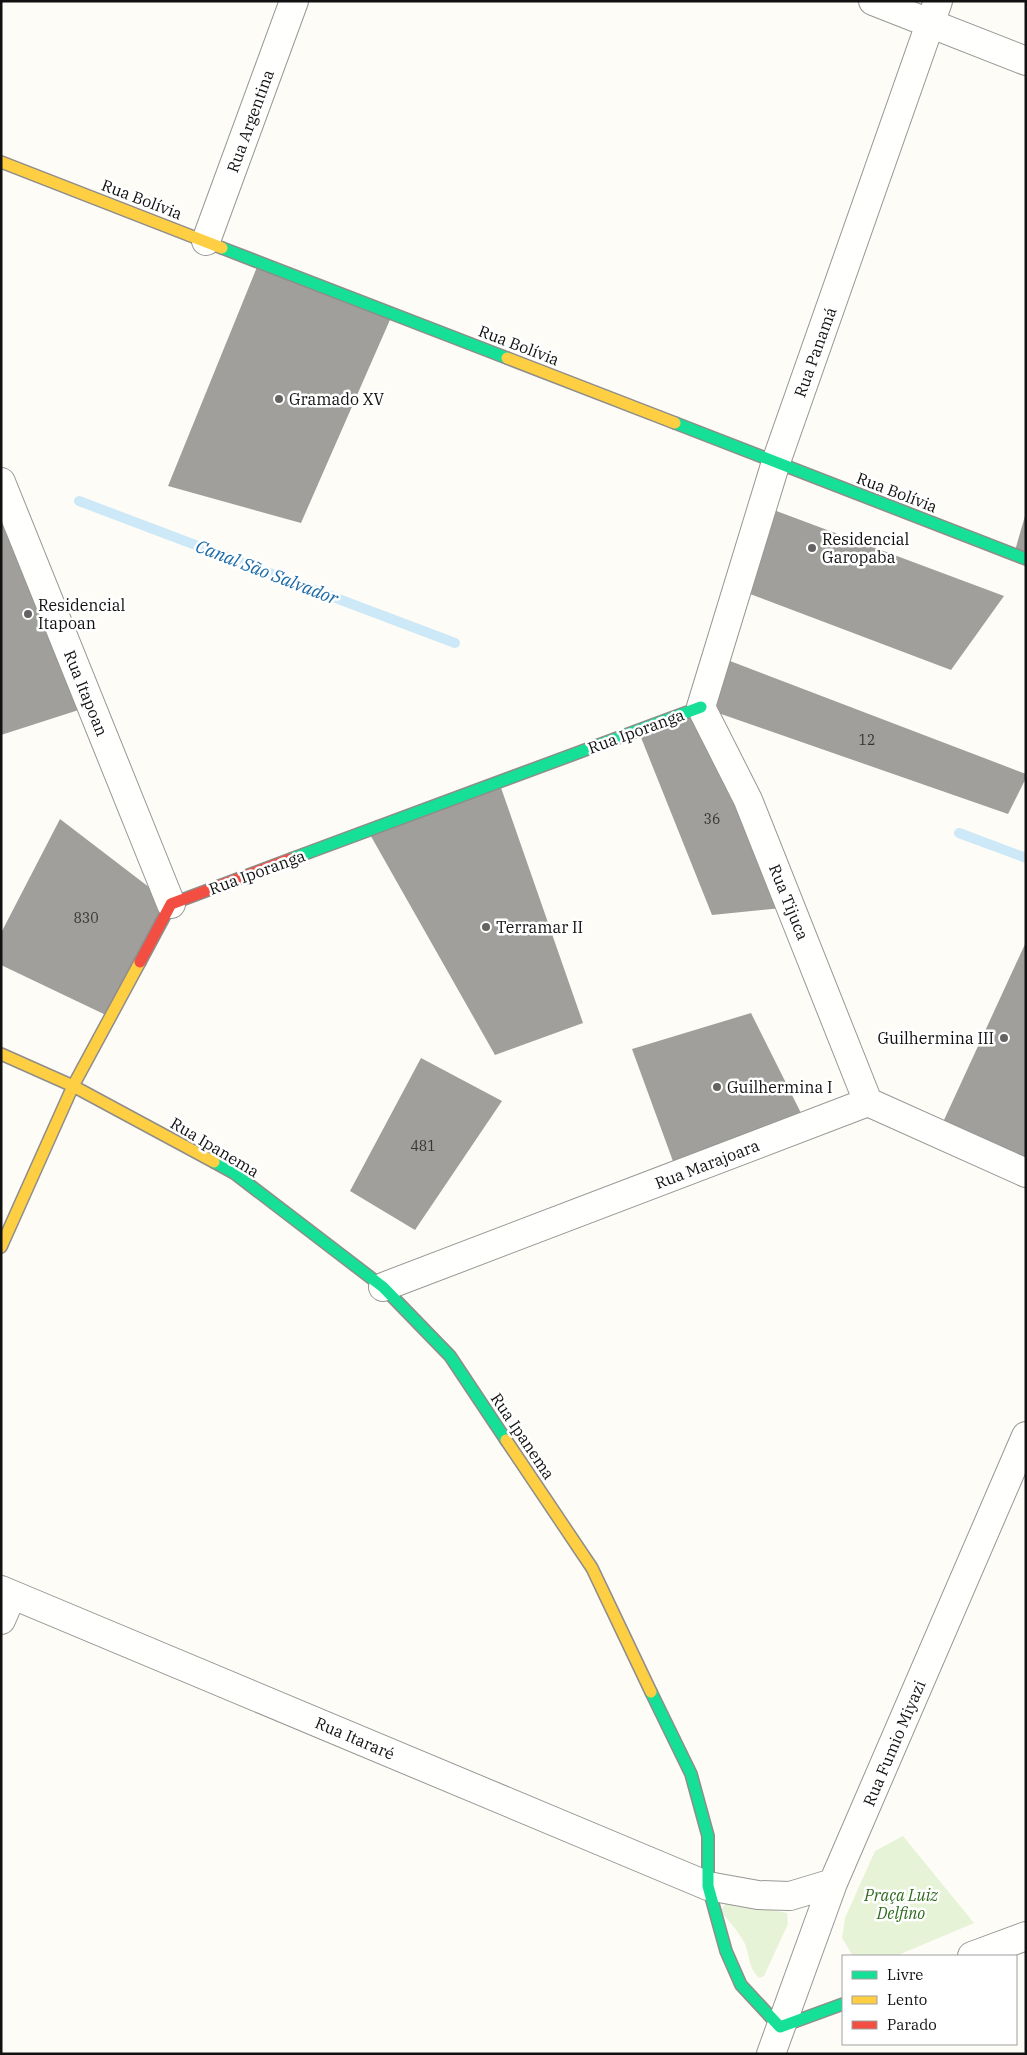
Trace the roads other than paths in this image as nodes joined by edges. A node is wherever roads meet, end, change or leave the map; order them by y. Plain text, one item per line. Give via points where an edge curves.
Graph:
1 (294, 1) edge
2 (873, 1) edge
3 (935, 12) edge
4 (1026, 61) edge
5 (1, 162) edge
6 (206, 241) junction
7 (776, 462) junction
8 (1, 482) edge
9 (1026, 559) edge
10 (701, 706) junction
11 (171, 904) junction
12 (1, 1054) edge
13 (73, 1086) junction
14 (868, 1102) junction
15 (1026, 1173) edge
16 (1, 1247) edge
17 (383, 1287) junction
18 (1026, 1436) edge
19 (6, 1592) edge
20 (1, 1620) edge
21 (833, 1883) junction
22 (708, 1886) junction
23 (1026, 1936) edge
24 (975, 1955) edge
25 (842, 2004) edge
26 (780, 2027) junction
27 (771, 2054) edge

1 - 6 street, Rua Argentina
2 - 3 street
3 - 4 street
3 - 7 street, Rua Panamá
5 - 6 street, Rua Bolívia
6 - 7 street, Rua Bolívia
7 - 9 street, Rua Bolívia
7 - 10 street, Rua Panamá
8 - 11 street, Rua Itapoan
10 - 11 street, Rua Iporanga
10 - 14 street, Rua Tijuca via 748,800
11 - 13 street
12 - 13 street, Rua Ipanema
13 - 16 street
13 - 17 street, Rua Ipanema via 234,1173
14 - 15 street
14 - 17 street, Rua Marajoara
17 - 22 street, Rua Ipanema via 450,1356 592,1568 690,1774 708,1836
18 - 21 street, Rua Fumio Miyazi
19 - 20 street
19 - 22 street, Rua Itararé
21 - 22 street, Rua Itararé via 790,1896 758,1895
21 - 26 street, Rua Fumio Miyazi
22 - 26 street, Rua Ipanema via 726,1951 741,1985
23 - 24 street
25 - 26 street
26 - 27 street, Rua Fumio Miyazi

